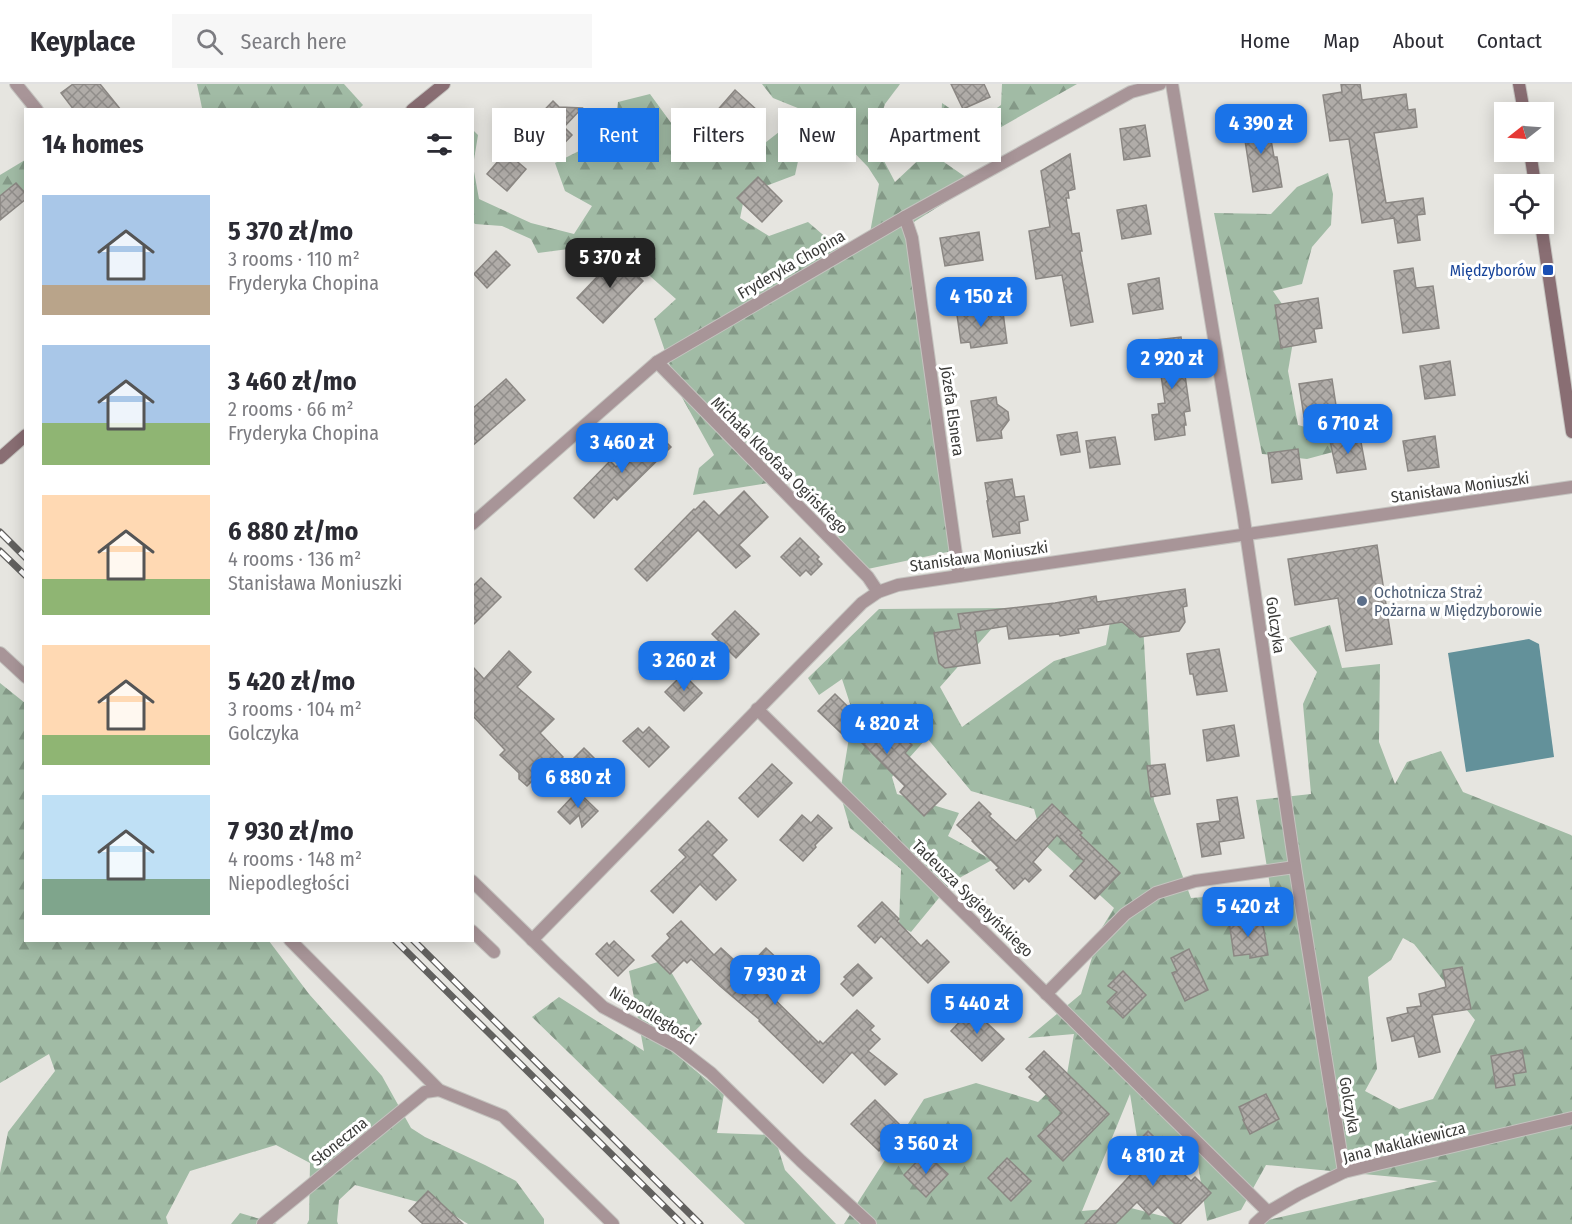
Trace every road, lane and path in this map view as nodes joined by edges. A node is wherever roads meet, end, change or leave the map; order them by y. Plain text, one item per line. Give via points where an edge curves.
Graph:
1 (16, 84) edge
2 (444, 84) edge
3 (1160, 84) edge
4 (1172, 84) edge
5 (1520, 84) edge
6 (1523, 102) edge
7 (35, 108) edge
8 (414, 108) edge
9 (905, 217) junction
10 (1542, 234) edge
11 (657, 362) junction
12 (1572, 432) edge
13 (24, 437) edge
14 (0, 458) edge
15 (1572, 487) edge
16 (474, 522) edge
17 (1246, 534) junction
18 (959, 576) junction
19 (878, 592) junction
20 (0, 653) edge
21 (24, 675) edge
22 (757, 709) junction
23 (1295, 867) junction
24 (474, 885) edge
25 (474, 933) edge
26 (532, 940) junction
27 (292, 942) edge
28 (494, 952) dead end
29 (1046, 994) junction
30 (439, 1090) junction
31 (1572, 1118) edge
32 (1344, 1172) junction
33 (1268, 1212) junction
34 (263, 1224) edge
35 (613, 1224) edge
36 (870, 1224) edge
37 (1255, 1224) edge

1 - 7 street
2 - 8 main road
3 - 9 street, Fryderyka Chopina via 1131,92
4 - 17 street, Golczyka
5 - 6 main road
9 - 11 street, Fryderyka Chopina
9 - 18 street, Józefa Elsnera via 912,238
10 - 12 main road
11 - 16 street, Fryderyka Chopina
11 - 19 street, Michała Kleofasa Ogińskiego via 868,577
13 - 14 main road
15 - 17 street, Stanisława Moniuszki
17 - 18 street, Stanisława Moniuszki
17 - 23 street, Golczyka
18 - 19 street, Stanisława Moniuszki
19 - 22 street, Stanisława Moniuszki via 862,603
20 - 21 street
22 - 26 street, Stanisława Moniuszki
22 - 29 street, Tadeusza Sygietyńskiego
23 - 29 street via 1195,881 1156,893 1125,914
23 - 32 street, Golczyka
24 - 26 street, Niepodległości
25 - 28 street
26 - 36 street, Niepodległości via 603,1007 676,1046 711,1073
27 - 30 street
29 - 33 street, Tadeusza Sygietyńskiego
30 - 34 street, Słoneczna via 425,1092
30 - 35 street via 503,1116
31 - 32 street, Jana Maklakiewicza
32 - 33 street, Jana Maklakiewicza
33 - 37 street, Jana Maklakiewicza

